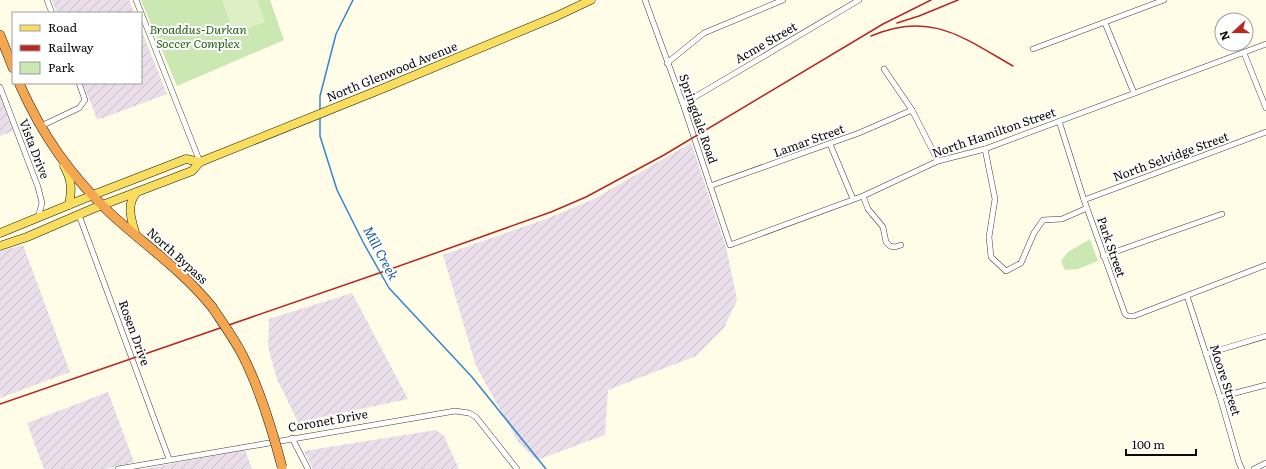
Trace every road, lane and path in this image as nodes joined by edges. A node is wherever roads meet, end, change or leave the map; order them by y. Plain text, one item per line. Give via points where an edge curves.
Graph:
1 (47, 0) edge
2 (136, 0) edge
3 (591, 0) edge
4 (645, 0) edge
5 (783, 0) edge
6 (859, 0) edge
7 (1164, 0) edge
8 (52, 12) edge
9 (141, 12) edge
10 (142, 15) edge
11 (1105, 22) junction
12 (0, 35) edge
13 (1266, 44) edge
14 (1033, 49) dead end
15 (1244, 53) junction
16 (667, 62) junction
17 (12, 65) edge
18 (884, 69) dead end
19 (20, 84) edge
20 (79, 84) edge
21 (0, 87) edge
22 (1134, 93) junction
23 (683, 104) junction
24 (1266, 108) edge
25 (912, 110) junction
26 (1059, 121) junction
27 (41, 126) junction
28 (1266, 132) edge
29 (830, 144) junction
30 (985, 149) junction
31 (57, 152) junction
32 (938, 161) junction
33 (200, 162) junction
34 (710, 186) junction
35 (137, 192) junction
36 (93, 195) junction
37 (863, 196) junction
38 (852, 199) junction
39 (1084, 200) junction
40 (69, 205) junction
41 (102, 205) junction
42 (1087, 208) junction
43 (1222, 214) dead end
44 (79, 215) junction
45 (38, 218) junction
46 (0, 233) edge
47 (136, 236) junction
48 (730, 245) joint
49 (901, 245) dead end
50 (0, 246) edge
51 (1103, 256) junction
52 (1266, 265) edge
53 (1187, 296) junction
54 (1266, 336) edge
55 (1206, 354) junction
56 (1266, 384) edge
57 (1220, 397) junction
58 (292, 438) junction
59 (169, 459) junction
60 (1266, 463) edge
61 (283, 468) edge
62 (118, 469) edge
63 (308, 469) edge
64 (517, 469) edge
65 (1242, 469) edge
66 (1254, 469) edge

1 - 8 street
2 - 9 street
3 - 33 main road, North Glenwood Avenue via 547,21
4 - 16 street, Springdale Road
5 - 16 street via 704,33
6 - 23 street, Acme Street
7 - 11 street
10 - 33 street
11 - 14 street
11 - 22 street
12 - 17 highway
13 - 15 street, North Hamilton Street
15 - 22 street, North Hamilton Street
15 - 24 street
16 - 23 street, Springdale Road
18 - 25 street
19 - 27 highway, North Bypass
20 - 27 street via 85,100 83,104 73,112
21 - 45 street, Vista Drive via 38,187 42,203
22 - 26 street, North Hamilton Street
23 - 34 street, Springdale Road
25 - 29 street, Lamar Street
25 - 32 street
26 - 30 street, North Hamilton Street
26 - 39 street, Park Street
27 - 31 highway, North Bypass
28 - 39 street, North Selvidge Street
29 - 34 street, Lamar Street
29 - 38 street
30 - 32 street, North Hamilton Street
30 - 42 street via 995,199 989,237 991,258 1006,271 1021,263 1034,233 1043,220 1062,219
31 - 36 highway, North Bypass
31 - 40 main road via 71,181
32 - 37 street, North Hamilton Street
33 - 35 main road, North Glenwood Avenue via 192,171
33 - 36 main road, North Glenwood Avenue via 186,159
34 - 48 street, Springdale Road
35 - 41 main road, North Glenwood Avenue
35 - 47 main road via 131,203 130,213
36 - 40 main road, North Glenwood Avenue
36 - 41 highway, North Bypass
37 - 38 street, North Hamilton Street
37 - 49 street via 868,210 883,227 886,242 890,246
38 - 48 street, North Hamilton Street
39 - 42 street, Park Street
40 - 45 main road, North Glenwood Avenue
41 - 44 main road, North Glenwood Avenue
41 - 47 highway, North Bypass
42 - 51 street, Park Street
43 - 51 street
44 - 50 main road, North Glenwood Avenue
44 - 59 street, Rosen Drive
45 - 46 main road, North Glenwood Avenue
47 - 61 highway, North Bypass, bridge via 180,274 212,307 233,338 259,392
51 - 53 street, Park Street via 1122,311 1128,316
52 - 53 street
53 - 55 street, Moore Street
54 - 55 street
55 - 57 street, Moore Street
56 - 57 street
57 - 65 street, Moore Street
58 - 59 street, Coronet Drive
58 - 63 street
58 - 64 street, Coronet Drive via 443,411 463,412 476,417 482,423
59 - 62 street, Coronet Drive
60 - 66 street

